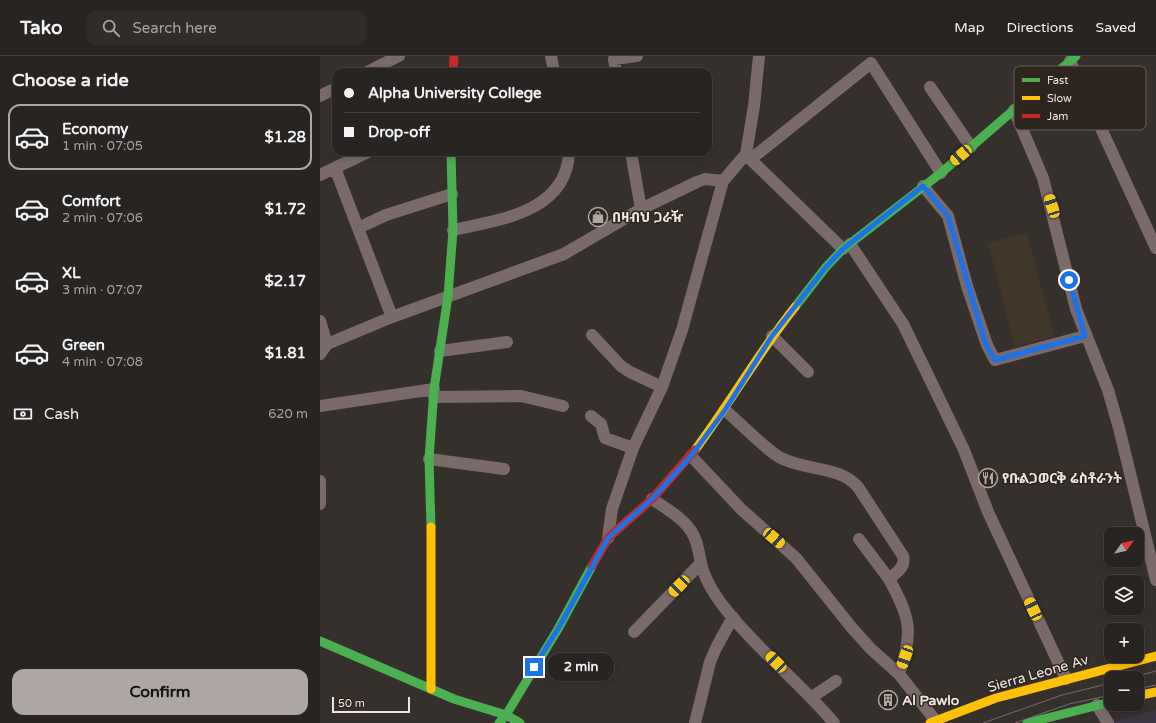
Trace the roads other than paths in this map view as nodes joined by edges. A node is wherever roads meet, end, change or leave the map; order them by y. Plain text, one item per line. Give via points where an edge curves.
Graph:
1 (399, 56) edge
2 (454, 56) edge
3 (551, 56) edge
4 (637, 56) edge
5 (760, 56) edge
6 (614, 57) edge
7 (1073, 58) edge
8 (869, 60) edge
9 (1064, 66) edge
10 (375, 68) edge
11 (453, 68) edge
12 (553, 68) edge
13 (615, 68) edge
14 (930, 87) dead end
15 (332, 90) edge
16 (320, 96) edge
17 (1014, 110) edge
18 (1023, 130) edge
19 (1106, 130) edge
20 (971, 147) junction
21 (360, 156) edge
22 (451, 156) edge
23 (568, 156) edge
24 (632, 156) edge
25 (748, 157) junction
26 (335, 168) junction
27 (941, 173) junction
28 (320, 175) edge
29 (723, 181) junction
30 (923, 186) junction
31 (452, 194) junction
32 (641, 209) junction
33 (358, 228) junction
34 (1152, 228) edge
35 (453, 230) junction
36 (847, 246) junction
37 (1156, 248) edge
38 (448, 296) junction
39 (392, 316) junction
40 (320, 321) edge
41 (592, 335) dead end
42 (772, 336) junction
43 (1085, 336) junction
44 (507, 342) dead end
45 (323, 349) edge
46 (440, 351) junction
47 (808, 372) dead end
48 (662, 387) junction
49 (434, 393) junction
50 (320, 406) edge
51 (564, 406) dead end
52 (725, 410) junction
53 (591, 416) dead end
54 (634, 448) junction
55 (691, 456) junction
56 (429, 459) junction
57 (504, 469) dead end
58 (320, 481) edge
59 (652, 499) junction
60 (320, 504) edge
61 (608, 538) junction
62 (859, 539) dead end
63 (701, 564) junction
64 (889, 580) junction
65 (1156, 580) edge
66 (733, 617) junction
67 (634, 632) dead end
68 (320, 641) edge
69 (1156, 656) edge
70 (899, 674) junction
71 (1066, 679) junction
72 (836, 681) dead end
73 (431, 689) junction
74 (1156, 692) edge
75 (1144, 695) edge
76 (812, 697) junction
77 (1104, 704) edge
78 (1097, 705) junction
79 (506, 715) junction
80 (933, 722) edge
81 (499, 723) edge
82 (520, 723) edge
83 (695, 723) edge
84 (834, 723) edge
85 (1027, 723) edge
86 (1108, 723) edge

1 - 10 street
2 - 11 street
3 - 12 street
4 - 6 street
5 - 25 street
6 - 13 street
7 - 9 street
8 - 25 street
8 - 27 street
14 - 20 street
15 - 16 street
17 - 20 street
18 - 43 street via 1043,178
19 - 34 street
20 - 27 street
21 - 26 street
22 - 31 street
23 - 35 street via 564,176 556,190 545,201 518,214
24 - 32 street
25 - 29 street
25 - 36 street
26 - 28 street
26 - 33 street
27 - 30 street
29 - 32 street via 705,179
29 - 48 street via 682,330
30 - 36 street
30 - 43 street via 948,216 986,345 995,360
31 - 33 street via 386,215
31 - 35 street
32 - 38 street via 564,254
33 - 39 street
34 - 37 street
35 - 38 street
36 - 42 street via 826,267
36 - 71 street via 903,324 964,450 988,512
38 - 39 street
38 - 46 street
39 - 45 street
40 - 45 street
41 - 48 street via 621,366
42 - 47 street
42 - 52 street
43 - 65 street via 1108,390
44 - 46 street
46 - 49 street
48 - 54 street
49 - 50 street
49 - 51 street via 521,396
49 - 56 street
52 - 55 street
52 - 64 street via 778,457 852,480 903,556 903,566
53 - 54 street via 601,424 606,438
54 - 61 street via 612,509
55 - 59 street
55 - 70 street via 742,510 796,558 871,649
56 - 57 street
56 - 73 street
58 - 60 street
59 - 61 street
59 - 63 street via 681,519 691,531 698,542
61 - 79 street via 558,629
62 - 64 street
63 - 66 street via 712,587
63 - 67 street
64 - 70 street via 902,603 909,630
66 - 76 street
66 - 83 street via 710,662
68 - 73 street
69 - 71 street, Sierra Leone Av
70 - 80 street
71 - 80 street, Sierra Leone Av via 996,698
72 - 76 street
73 - 79 street
74 - 75 street
76 - 84 street
77 - 78 street
78 - 85 street
78 - 86 street
79 - 81 street
79 - 82 street

